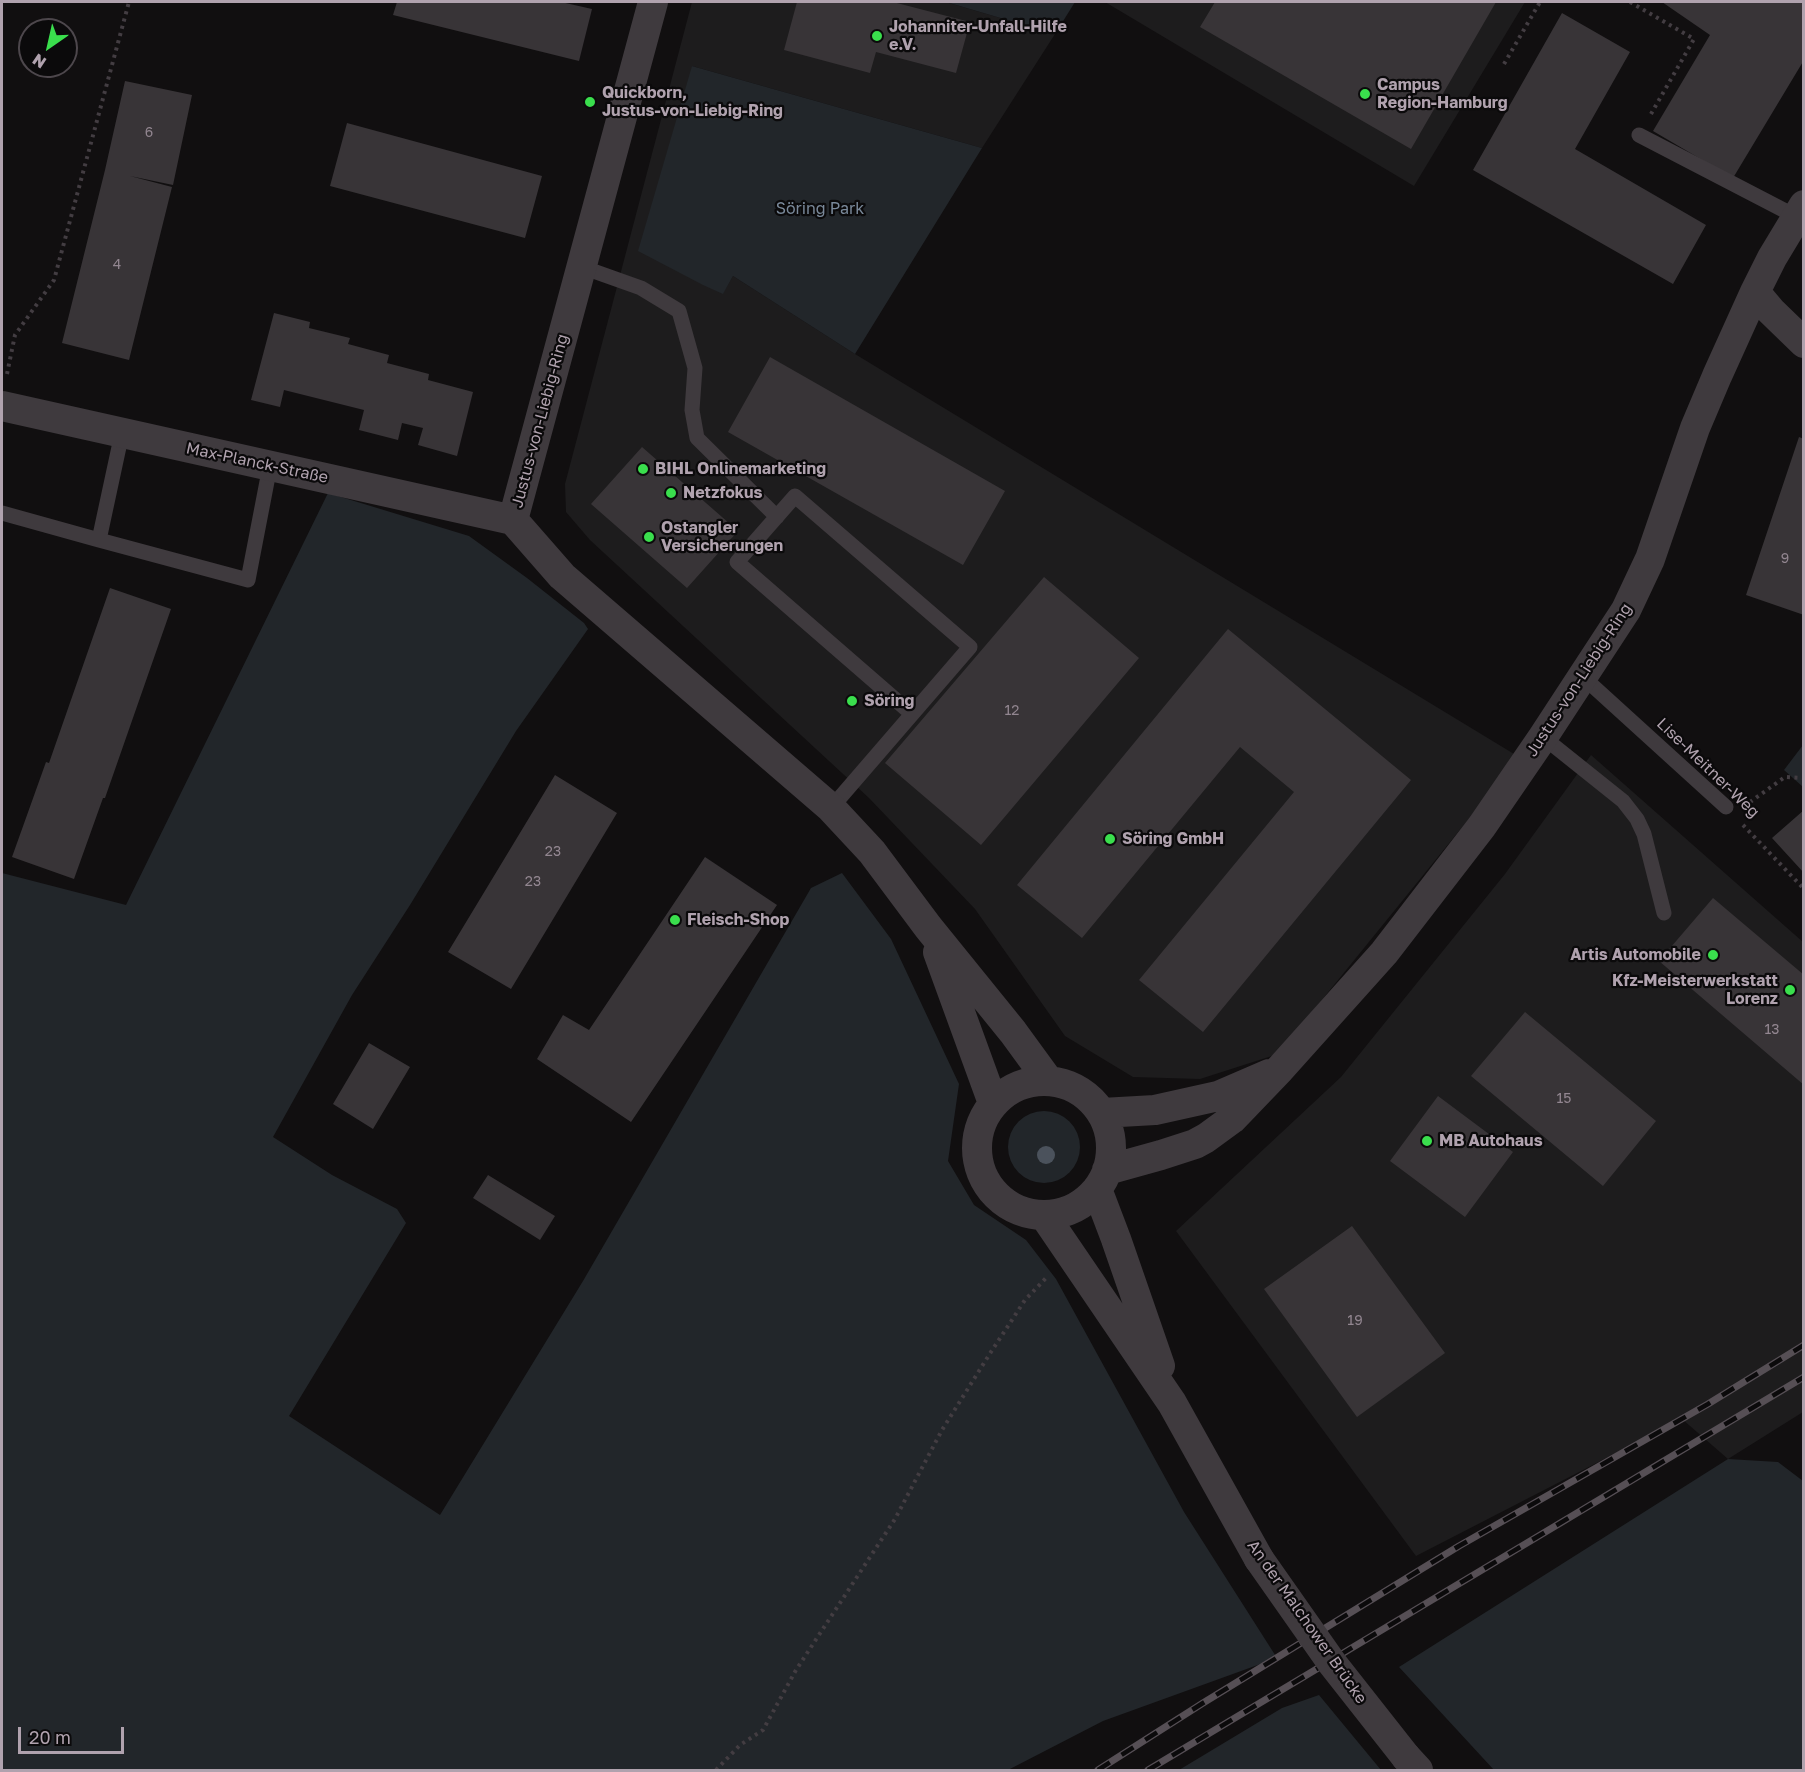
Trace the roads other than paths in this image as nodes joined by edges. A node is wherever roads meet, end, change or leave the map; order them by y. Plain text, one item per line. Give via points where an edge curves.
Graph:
1 (653, 2) edge
2 (1639, 135) road end
3 (1800, 211) edge
4 (582, 267) junction
5 (1755, 292) junction
6 (1803, 342) edge
7 (3, 395) edge
8 (122, 433) junction
9 (270, 466) junction
10 (2, 513) edge
11 (777, 517) junction
12 (513, 520) junction
13 (99, 540) junction
14 (1583, 677) junction
15 (912, 714) junction
16 (1543, 738) junction
17 (831, 808) junction
18 (1729, 811) road end
19 (1664, 913) dead end
20 (928, 927) junction
21 (1280, 1069) junction
22 (1048, 1080) junction
23 (993, 1103) junction
24 (1101, 1113) junction
25 (1102, 1180) junction
26 (1044, 1215) junction
27 (1172, 1403) junction
28 (1412, 1764) edge

1 - 4 street, Justus-von-Liebig-Ring
2 - 3 lane
3 - 5 street, Justus-von-Liebig-Ring
4 - 11 lane via 641,288 679,312 695,368 692,410 696,438
4 - 12 street, Justus-von-Liebig-Ring
5 - 6 street
5 - 14 street, Justus-von-Liebig-Ring via 1695,428 1650,559 1626,610
7 - 8 street, Max-Planck-Straße
8 - 9 street, Max-Planck-Straße
8 - 13 lane
9 - 12 street, Max-Planck-Straße
9 - 13 lane via 248,580
10 - 13 lane
11 - 15 lane via 737,562
11 - 15 lane via 795,496 970,647
12 - 17 street, Justus-von-Liebig-Ring via 562,576
14 - 16 street, Justus-von-Liebig-Ring
14 - 18 lane, Lise-Meitner-Weg
15 - 17 lane
16 - 19 lane via 1623,801 1637,819
16 - 21 street, Justus-von-Liebig-Ring via 1482,826 1384,953
17 - 20 street, Justus-von-Liebig-Ring via 872,852
20 - 22 street, Justus-von-Liebig-Ring
20 - 23 street, Justus-von-Liebig-Ring
21 - 24 street, Justus-von-Liebig-Ring via 1218,1096 1155,1110
21 - 25 street, Justus-von-Liebig-Ring via 1232,1119 1206,1138
22 - 23 street, An der Malchower Brücke via 1026,1083 1005,1092
22 - 24 street, An der Malchower Brücke via 1069,1085 1088,1096
23 - 26 street, An der Malchower Brücke via 979,1128 976,1152 981,1174 994,1194 1012,1208
24 - 25 street, An der Malchower Brücke via 1110,1132 1111,1154
25 - 26 street, An der Malchower Brücke via 1077,1207
25 - 27 street, An der Malchower Brücke via 1116,1239
26 - 27 street, An der Malchower Brücke
27 - 28 street, An der Malchower Brücke, bridge via 1259,1559 1332,1663

